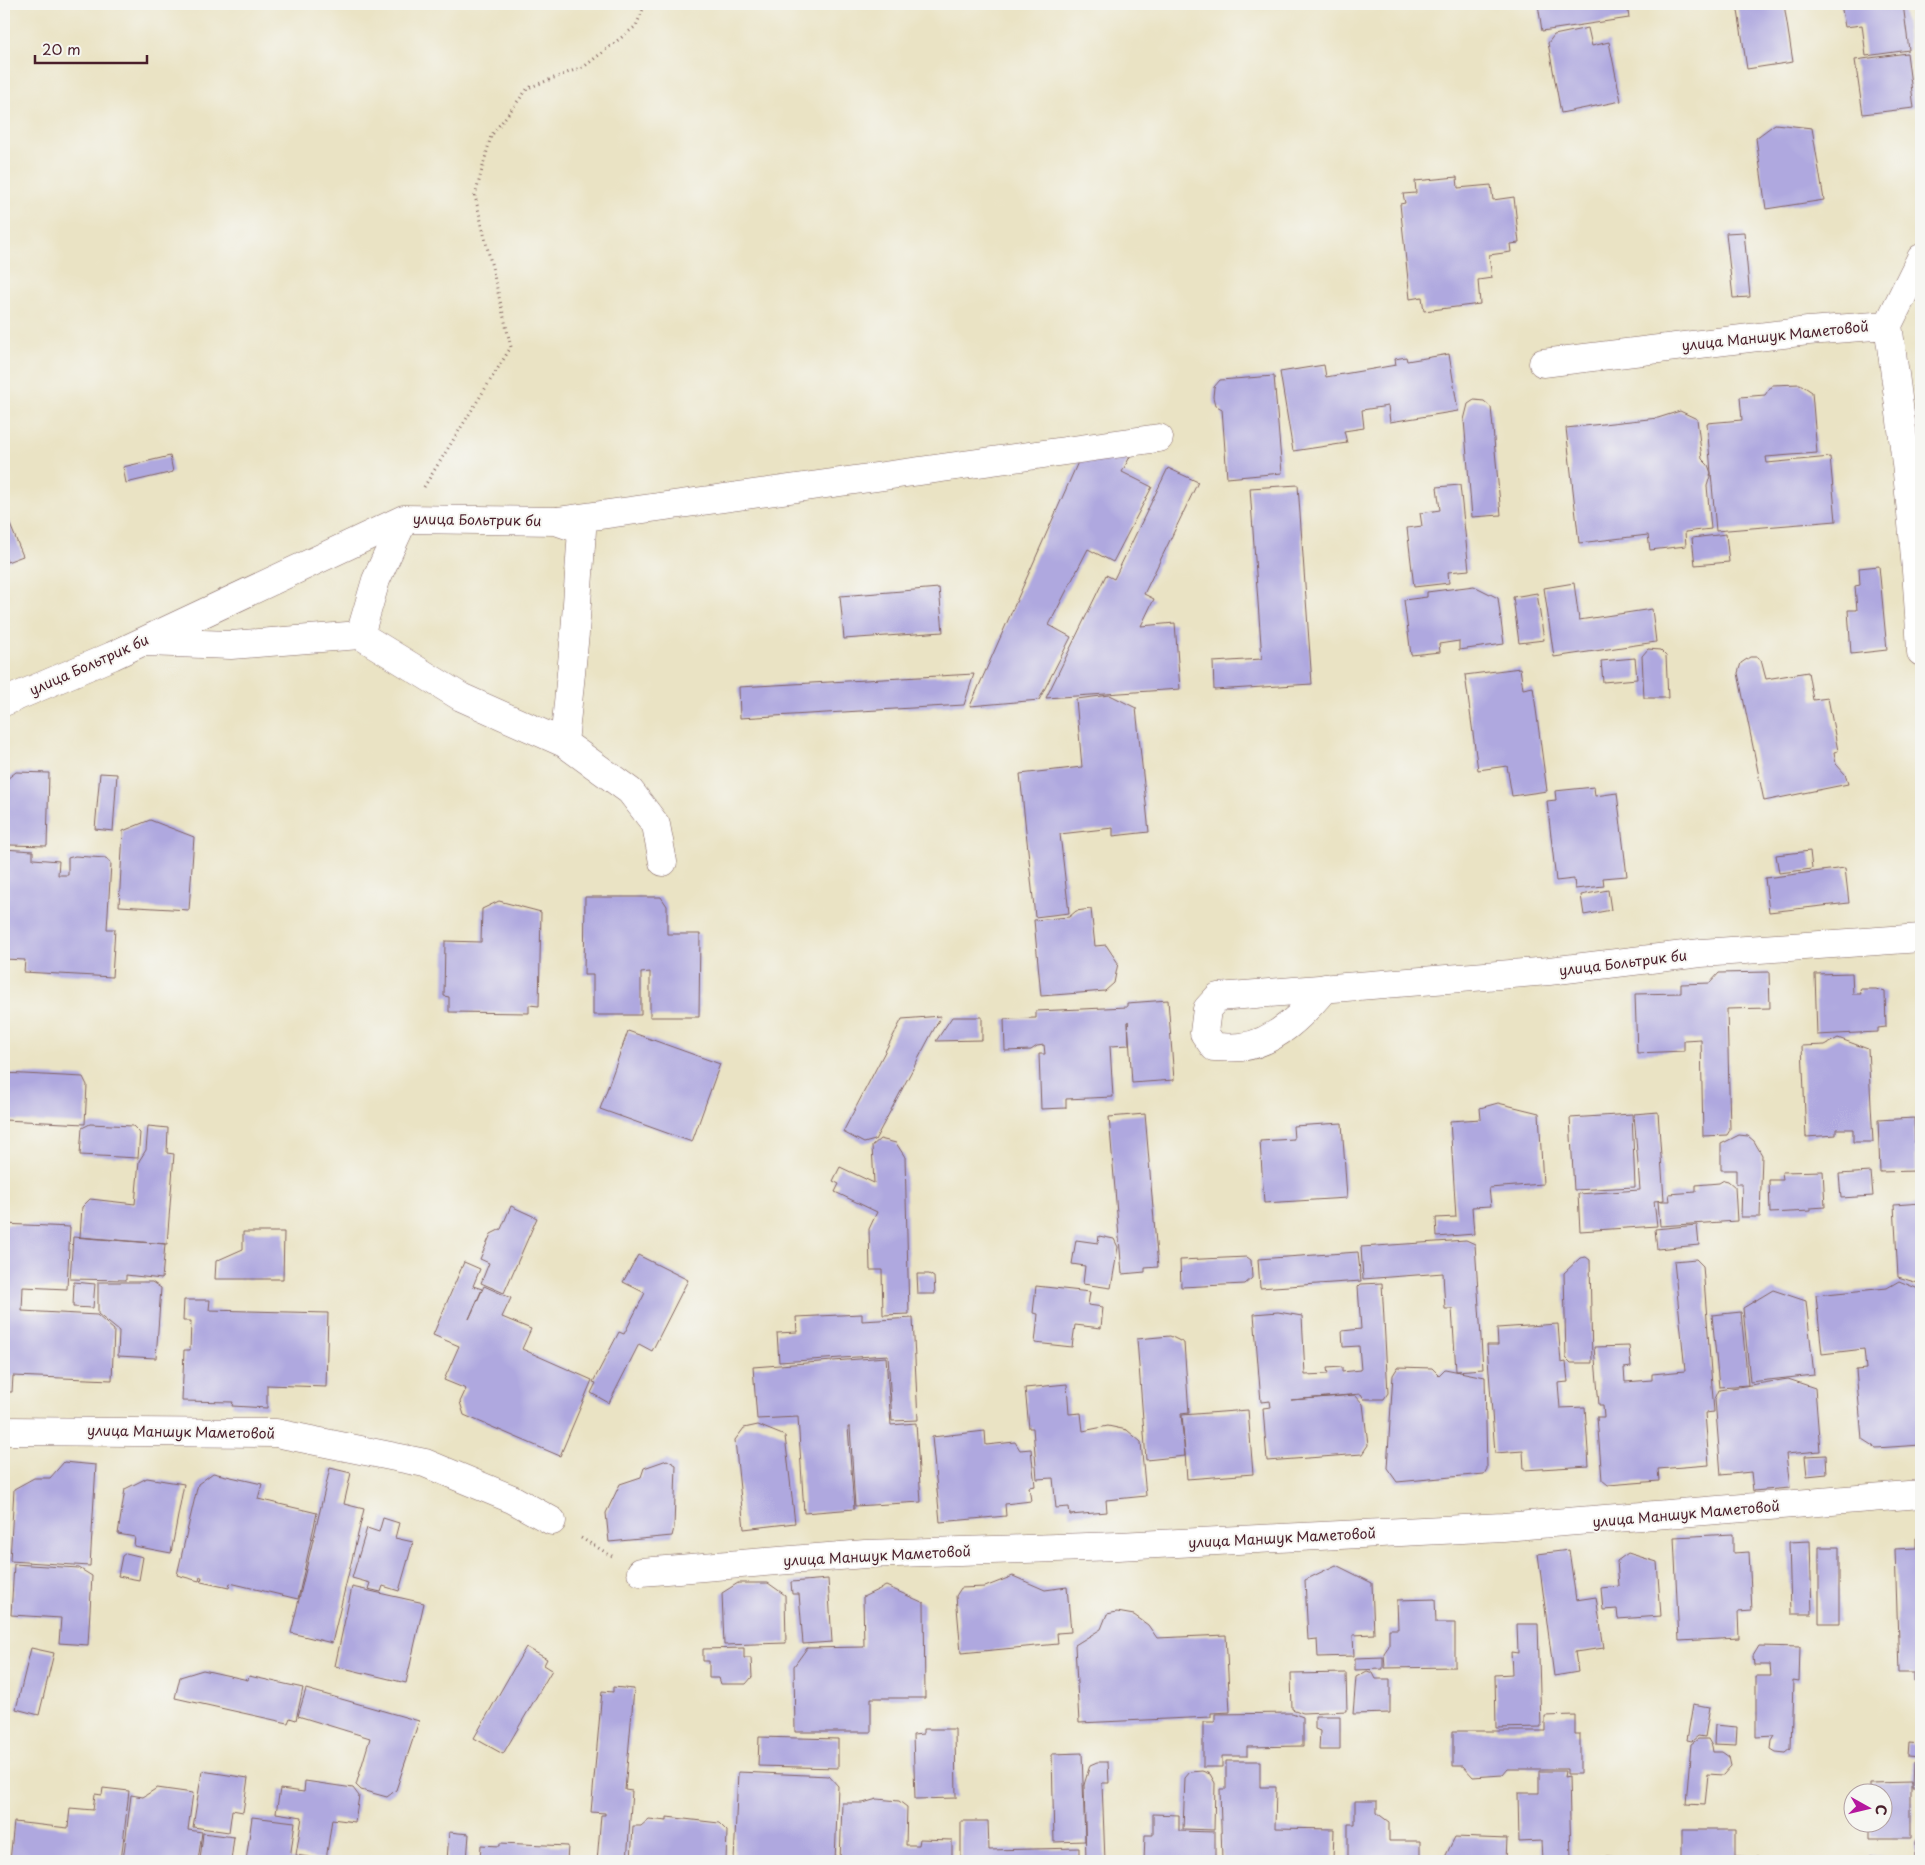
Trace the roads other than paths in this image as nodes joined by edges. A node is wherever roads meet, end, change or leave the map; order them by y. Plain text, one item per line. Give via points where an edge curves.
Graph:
1 (1921, 258) edge
2 (1888, 325) junction
3 (1543, 362) dead end
4 (1159, 438) dead end
5 (404, 519) junction
6 (556, 521) junction
7 (360, 635) junction
8 (140, 642) junction
9 (1921, 652) edge
10 (4, 702) edge
11 (564, 743) junction
12 (663, 862) dead end
13 (1921, 938) edge
14 (1325, 988) dead end
15 (4, 1431) edge
16 (1921, 1494) edge
17 (552, 1521) road end
18 (641, 1572) road end

1 - 2 street
2 - 3 street, улица Маншук Маметовой via 1808,331
2 - 9 street, улица Маншук Маметовой via 1917,575
4 - 6 street
5 - 6 street, улица Больтрик би
5 - 7 street via 376,580
5 - 8 street, улица Больтрик би
6 - 11 street, улица Больтрик би via 582,530
7 - 8 street via 231,645
7 - 11 street via 461,697
8 - 10 street, улица Больтрик би
11 - 12 street via 630,791 656,824
13 - 14 street, улица Больтрик би via 1701,953 1549,971
15 - 17 street, улица Маншук Маметовой via 276,1433 426,1462 512,1499
16 - 18 street, улица Маншук Маметовой via 1503,1527 1118,1546 865,1554

